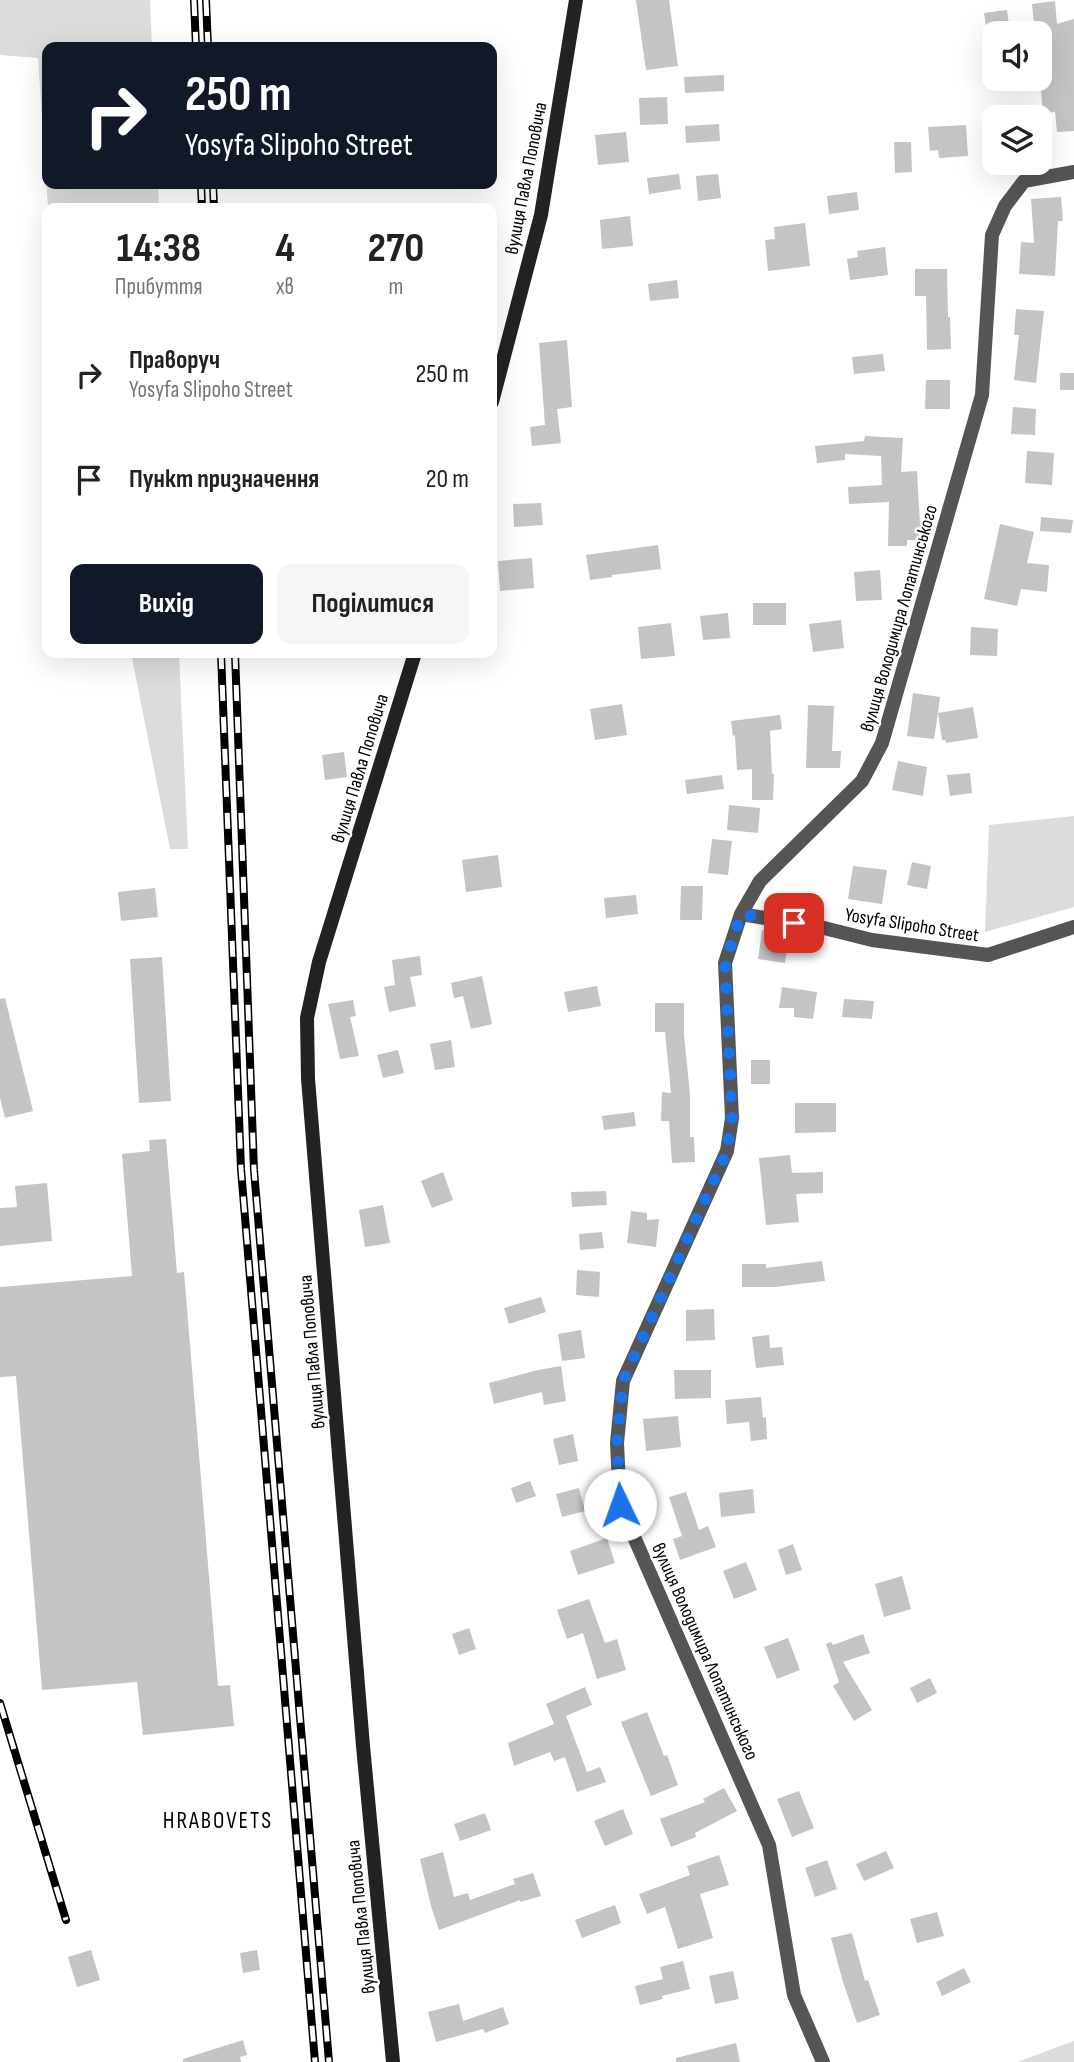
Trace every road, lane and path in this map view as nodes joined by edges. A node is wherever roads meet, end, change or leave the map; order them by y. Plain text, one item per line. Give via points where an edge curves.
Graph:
1 (576, 0) edge
2 (1074, 172) edge
3 (497, 383) edge
4 (413, 658) edge
5 (741, 914) junction
6 (1074, 927) edge
7 (394, 2062) edge
8 (823, 2062) edge

1 - 3 street, вулиця Павла Поповича via 541,215
2 - 5 street, вулиця Володимира Лопатинського via 1024,181 1004,206 992,235 982,395 882,743 862,781 760,881
4 - 7 street, вулиця Павла Поповича via 318,962 307,1018 308,1079 363,1746
5 - 6 street, Yosyfa Slipoho Street via 872,940 988,955
5 - 8 street, вулиця Володимира Лопатинського via 725,963 732,1118 727,1151 623,1381 617,1443 620,1505 769,1845 794,1995

